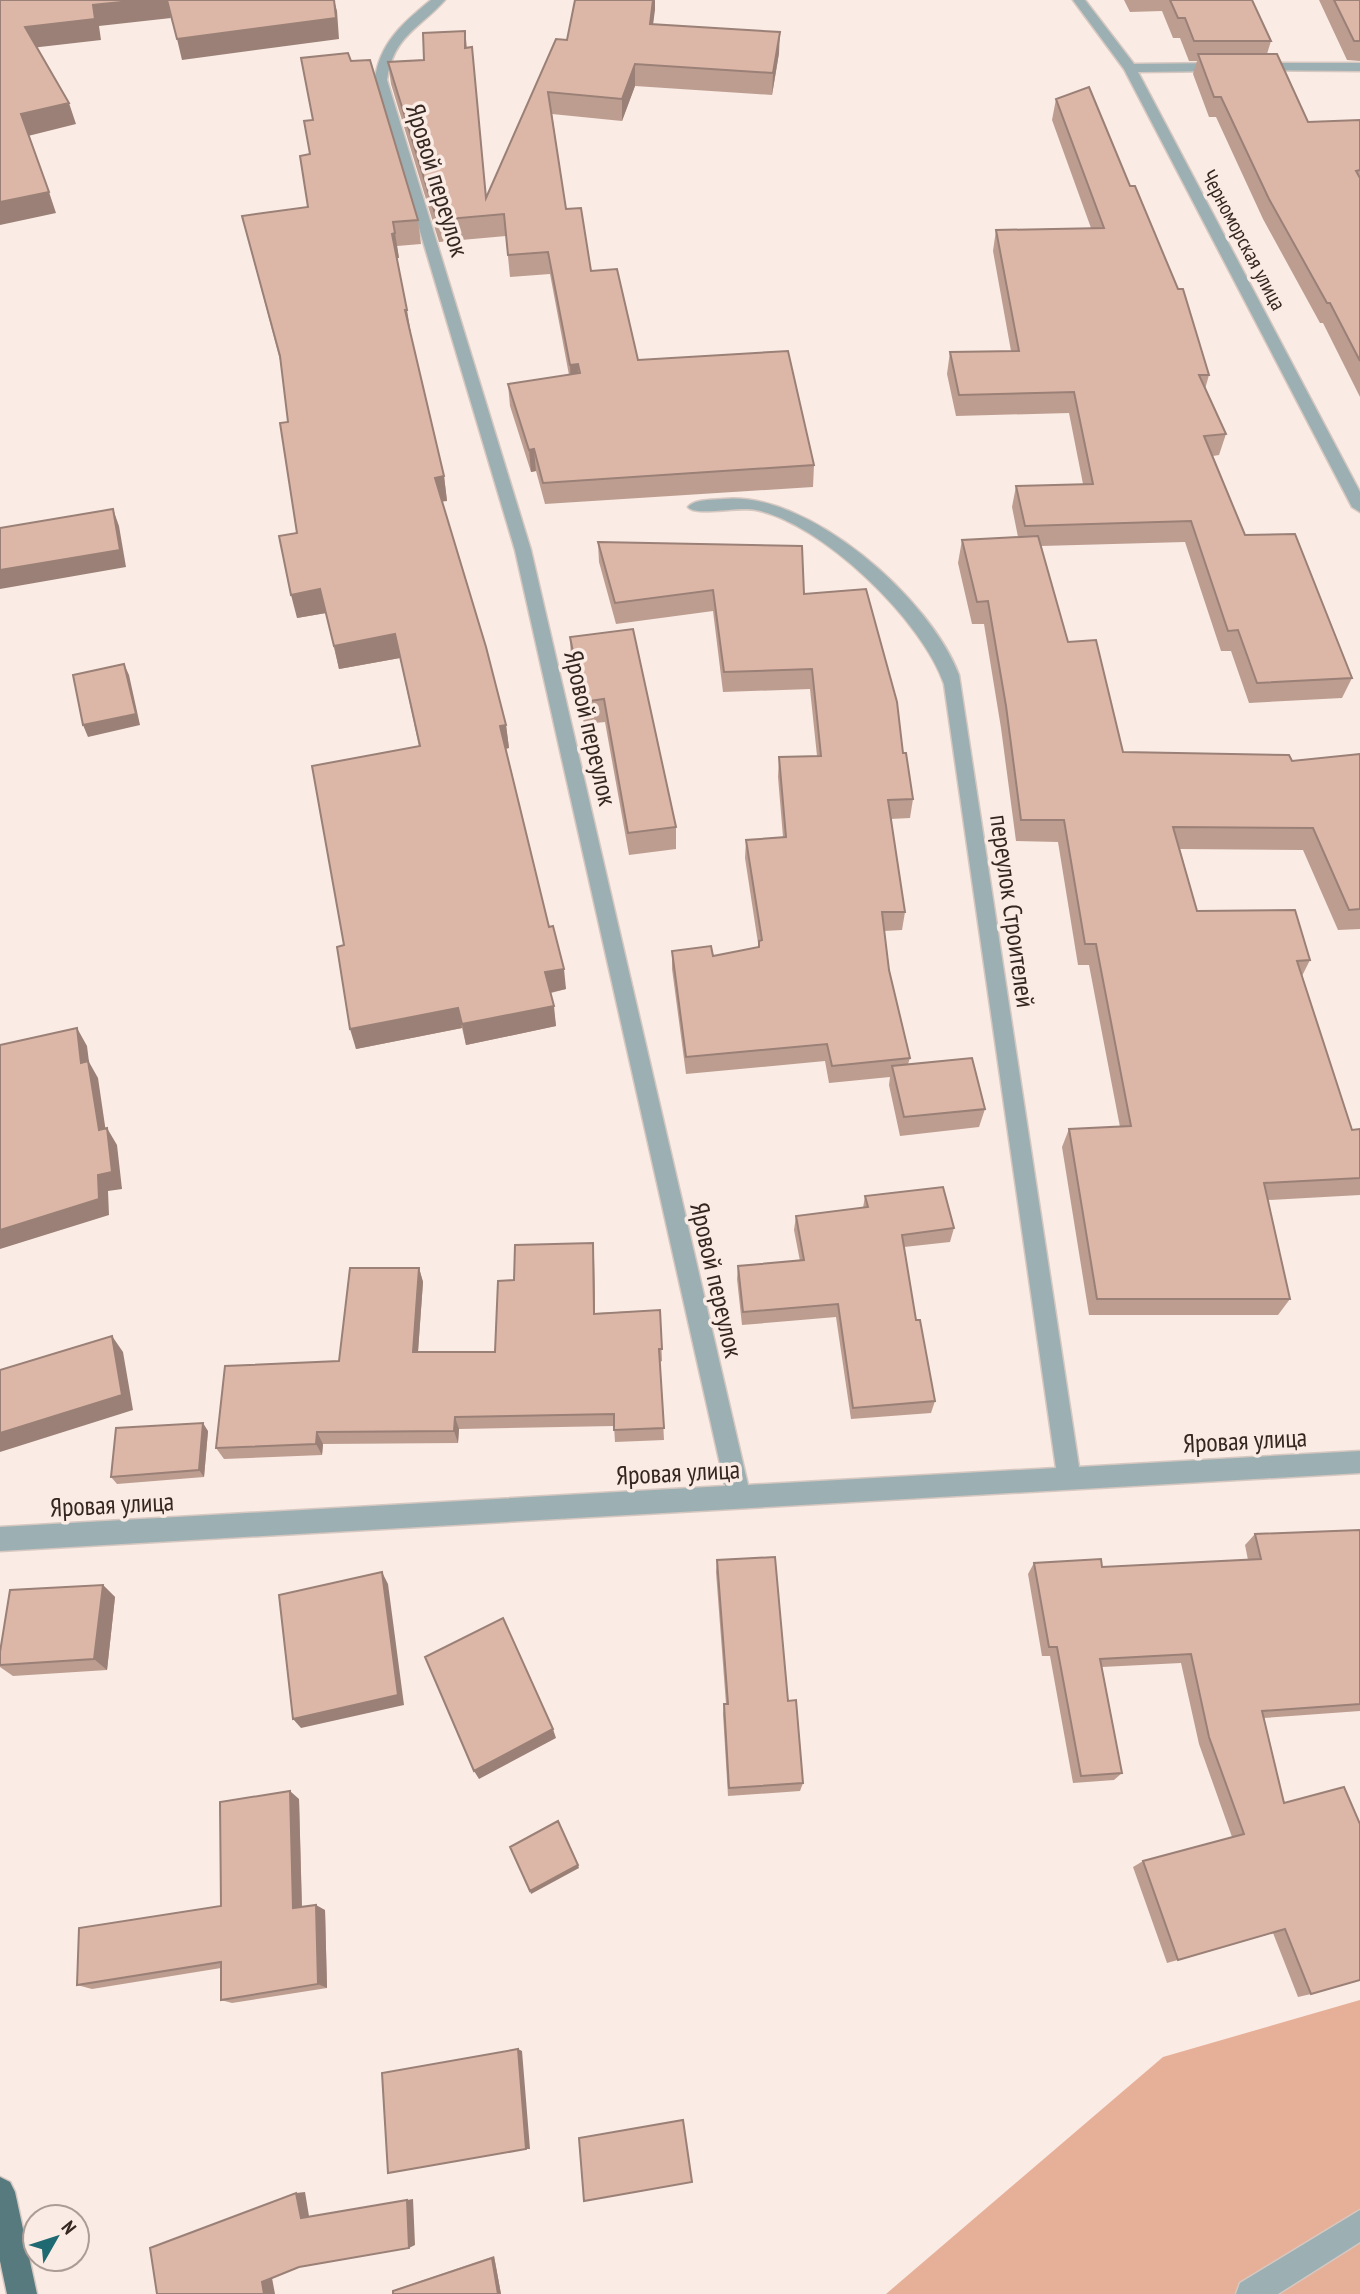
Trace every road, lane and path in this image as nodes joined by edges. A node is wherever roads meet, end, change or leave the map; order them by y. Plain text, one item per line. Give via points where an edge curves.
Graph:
1 (439, 0) edge
2 (1079, 0) edge
3 (1360, 66) edge
4 (1130, 68) junction
5 (696, 507) dead end
6 (1360, 507) edge
7 (1360, 1462) edge
8 (1069, 1477) junction
9 (739, 1496) junction
10 (0, 1539) edge
11 (0, 2192) edge
12 (1360, 2225) edge
13 (22, 2294) edge
14 (1251, 2294) edge

1 - 9 street, Яровой переулок via 391,45 381,64 381,80 523,550
2 - 4 street, Черноморская улица
3 - 4 street
4 - 6 street, Черноморская улица
5 - 8 street, переулок Строителей via 742,502 764,506 818,534 905,608 947,666
7 - 8 street, Яровая улица
8 - 9 street, Яровая улица
9 - 10 street, Яровая улица
11 - 13 main road
12 - 14 street

